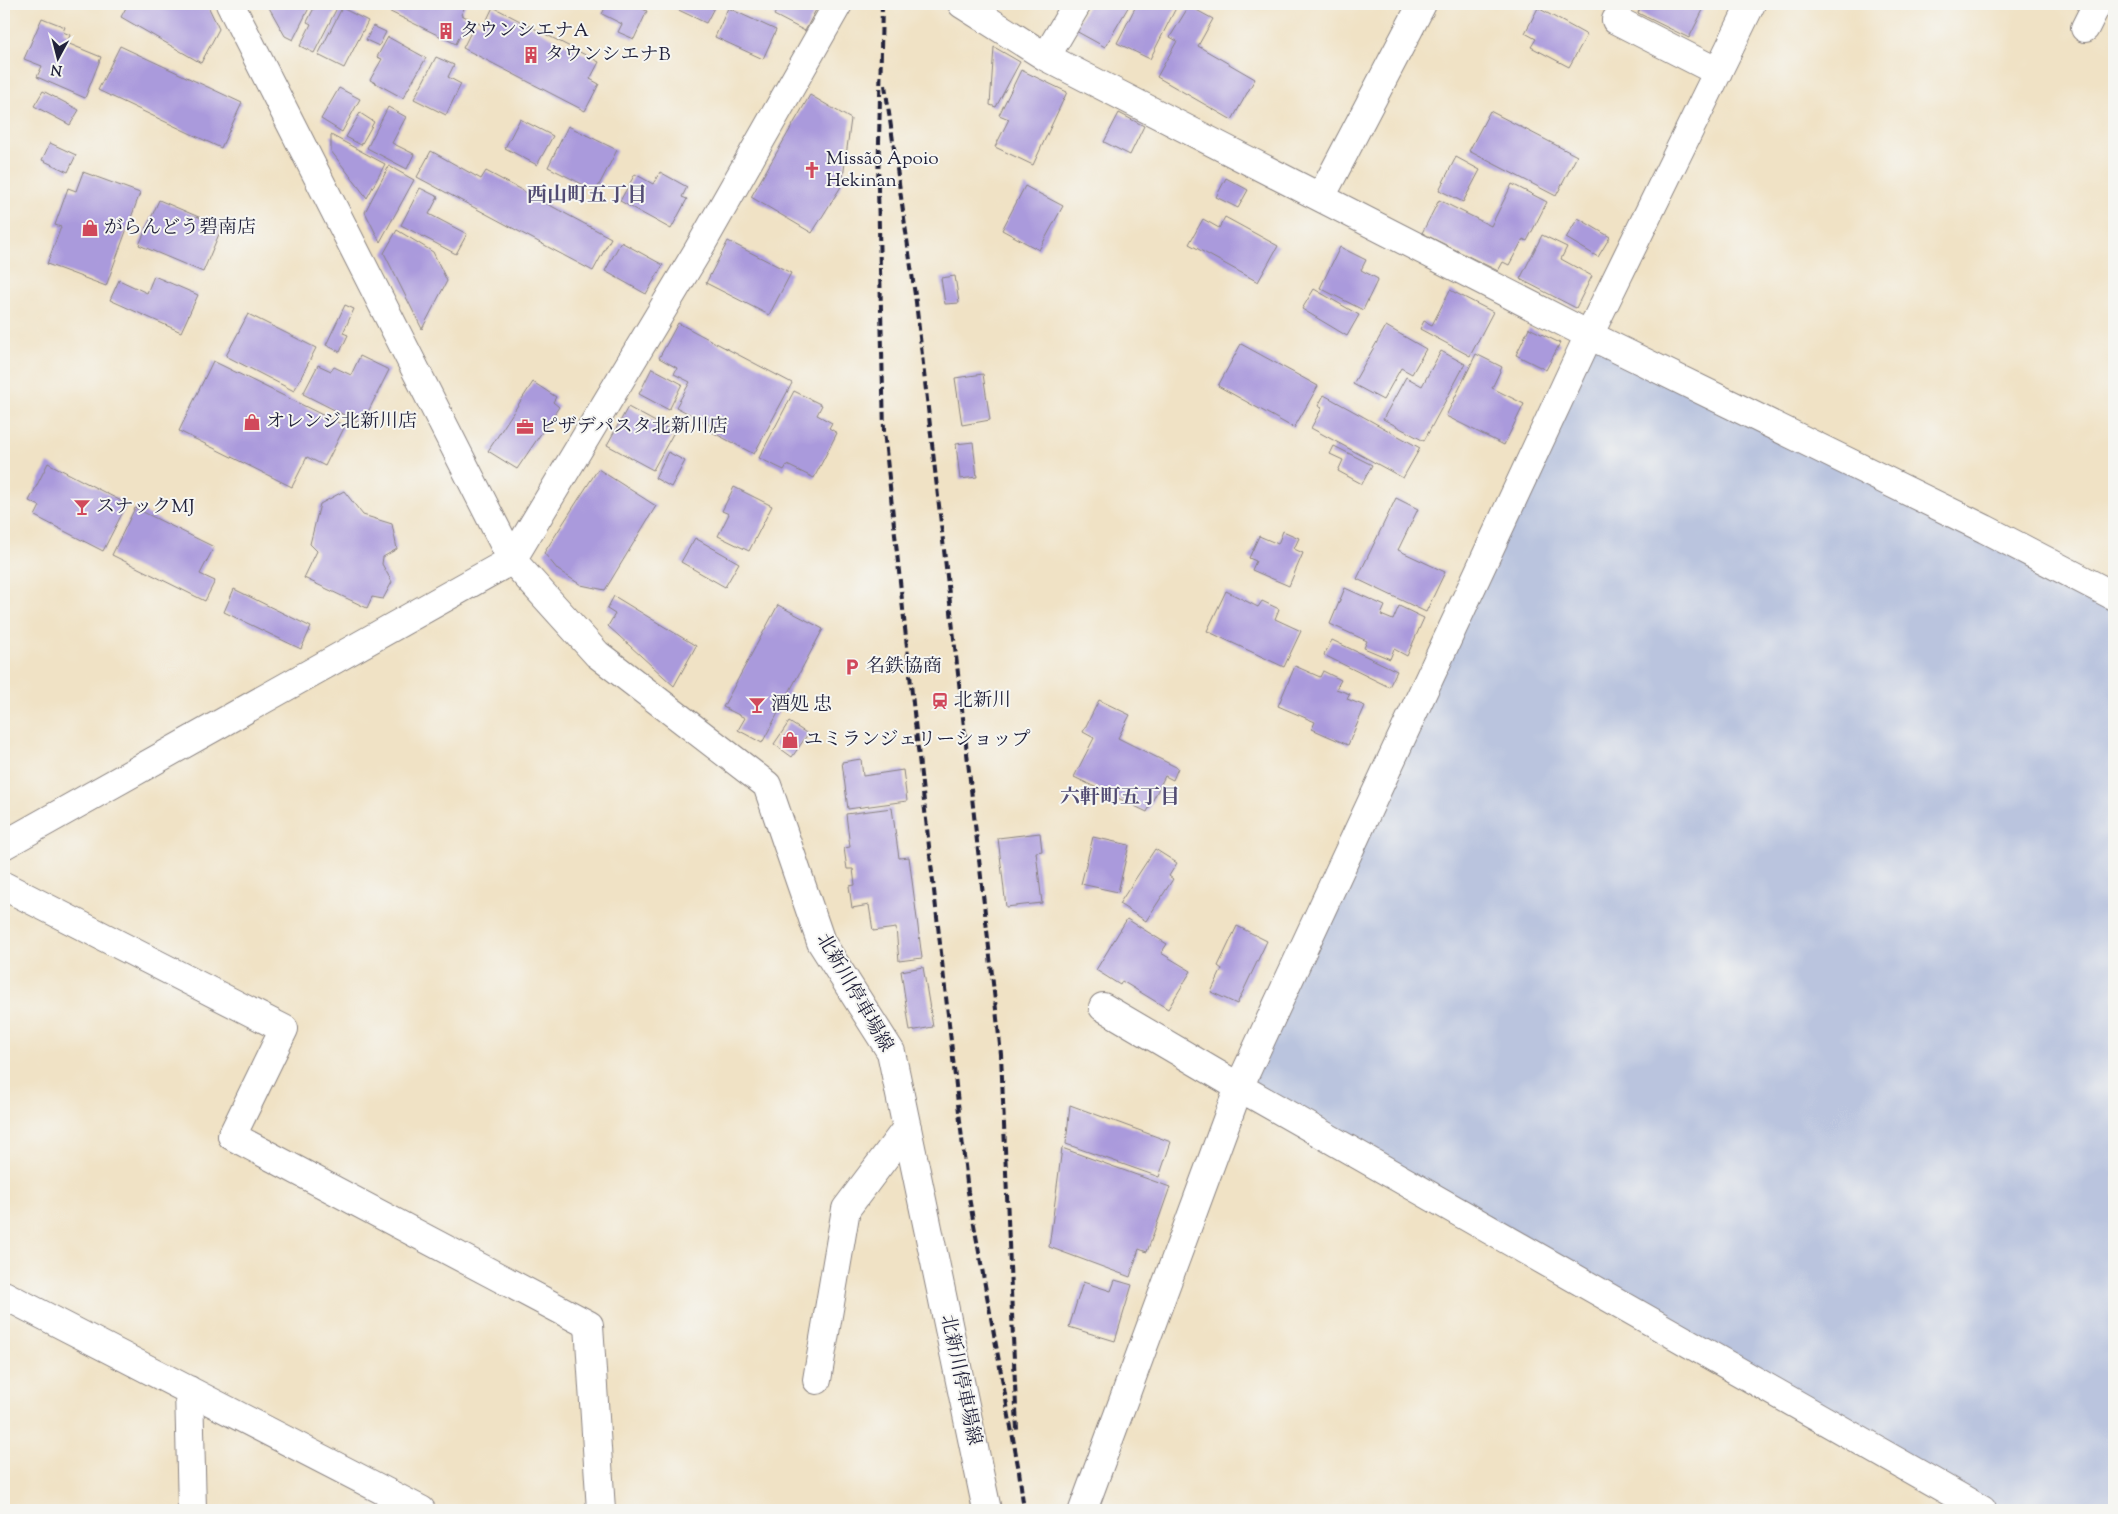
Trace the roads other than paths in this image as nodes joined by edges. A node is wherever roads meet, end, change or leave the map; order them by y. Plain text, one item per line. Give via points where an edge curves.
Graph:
1 (230, 4) edge
2 (838, 4) edge
3 (962, 4) edge
4 (1078, 4) edge
5 (1422, 4) edge
6 (1751, 4) edge
7 (2098, 4) edge
8 (1616, 20) dead end
9 (2085, 28) dead end
10 (1046, 57) junction
11 (1718, 72) junction
12 (1320, 197) junction
13 (1589, 335) junction
14 (512, 560) junction
15 (2114, 596) edge
16 (4, 845) edge
17 (4, 886) edge
18 (1104, 1007) dead end
19 (1239, 1086) junction
20 (907, 1128) junction
21 (4, 1295) edge
22 (817, 1380) dead end
23 (189, 1390) junction
24 (386, 1501) edge
25 (192, 1510) edge
26 (421, 1510) edge
27 (601, 1510) edge
28 (987, 1510) edge
29 (1083, 1510) edge
30 (1982, 1510) edge

1 - 14 street, 北新川停車場線
2 - 14 street via 697,252
3 - 10 street
4 - 10 street
5 - 12 street
6 - 11 street
7 - 9 street
8 - 11 street
10 - 12 street
11 - 13 street
12 - 13 street
13 - 15 street
13 - 19 street
14 - 16 street
14 - 20 street, 北新川停車場線 via 598,654 767,785 821,942 891,1052
17 - 27 street via 284,1029 232,1136 589,1325
18 - 19 street
19 - 29 street
19 - 30 street
20 - 22 street via 846,1209
20 - 28 street, 北新川停車場線
21 - 23 street
23 - 24 street
23 - 25 street
24 - 26 street

